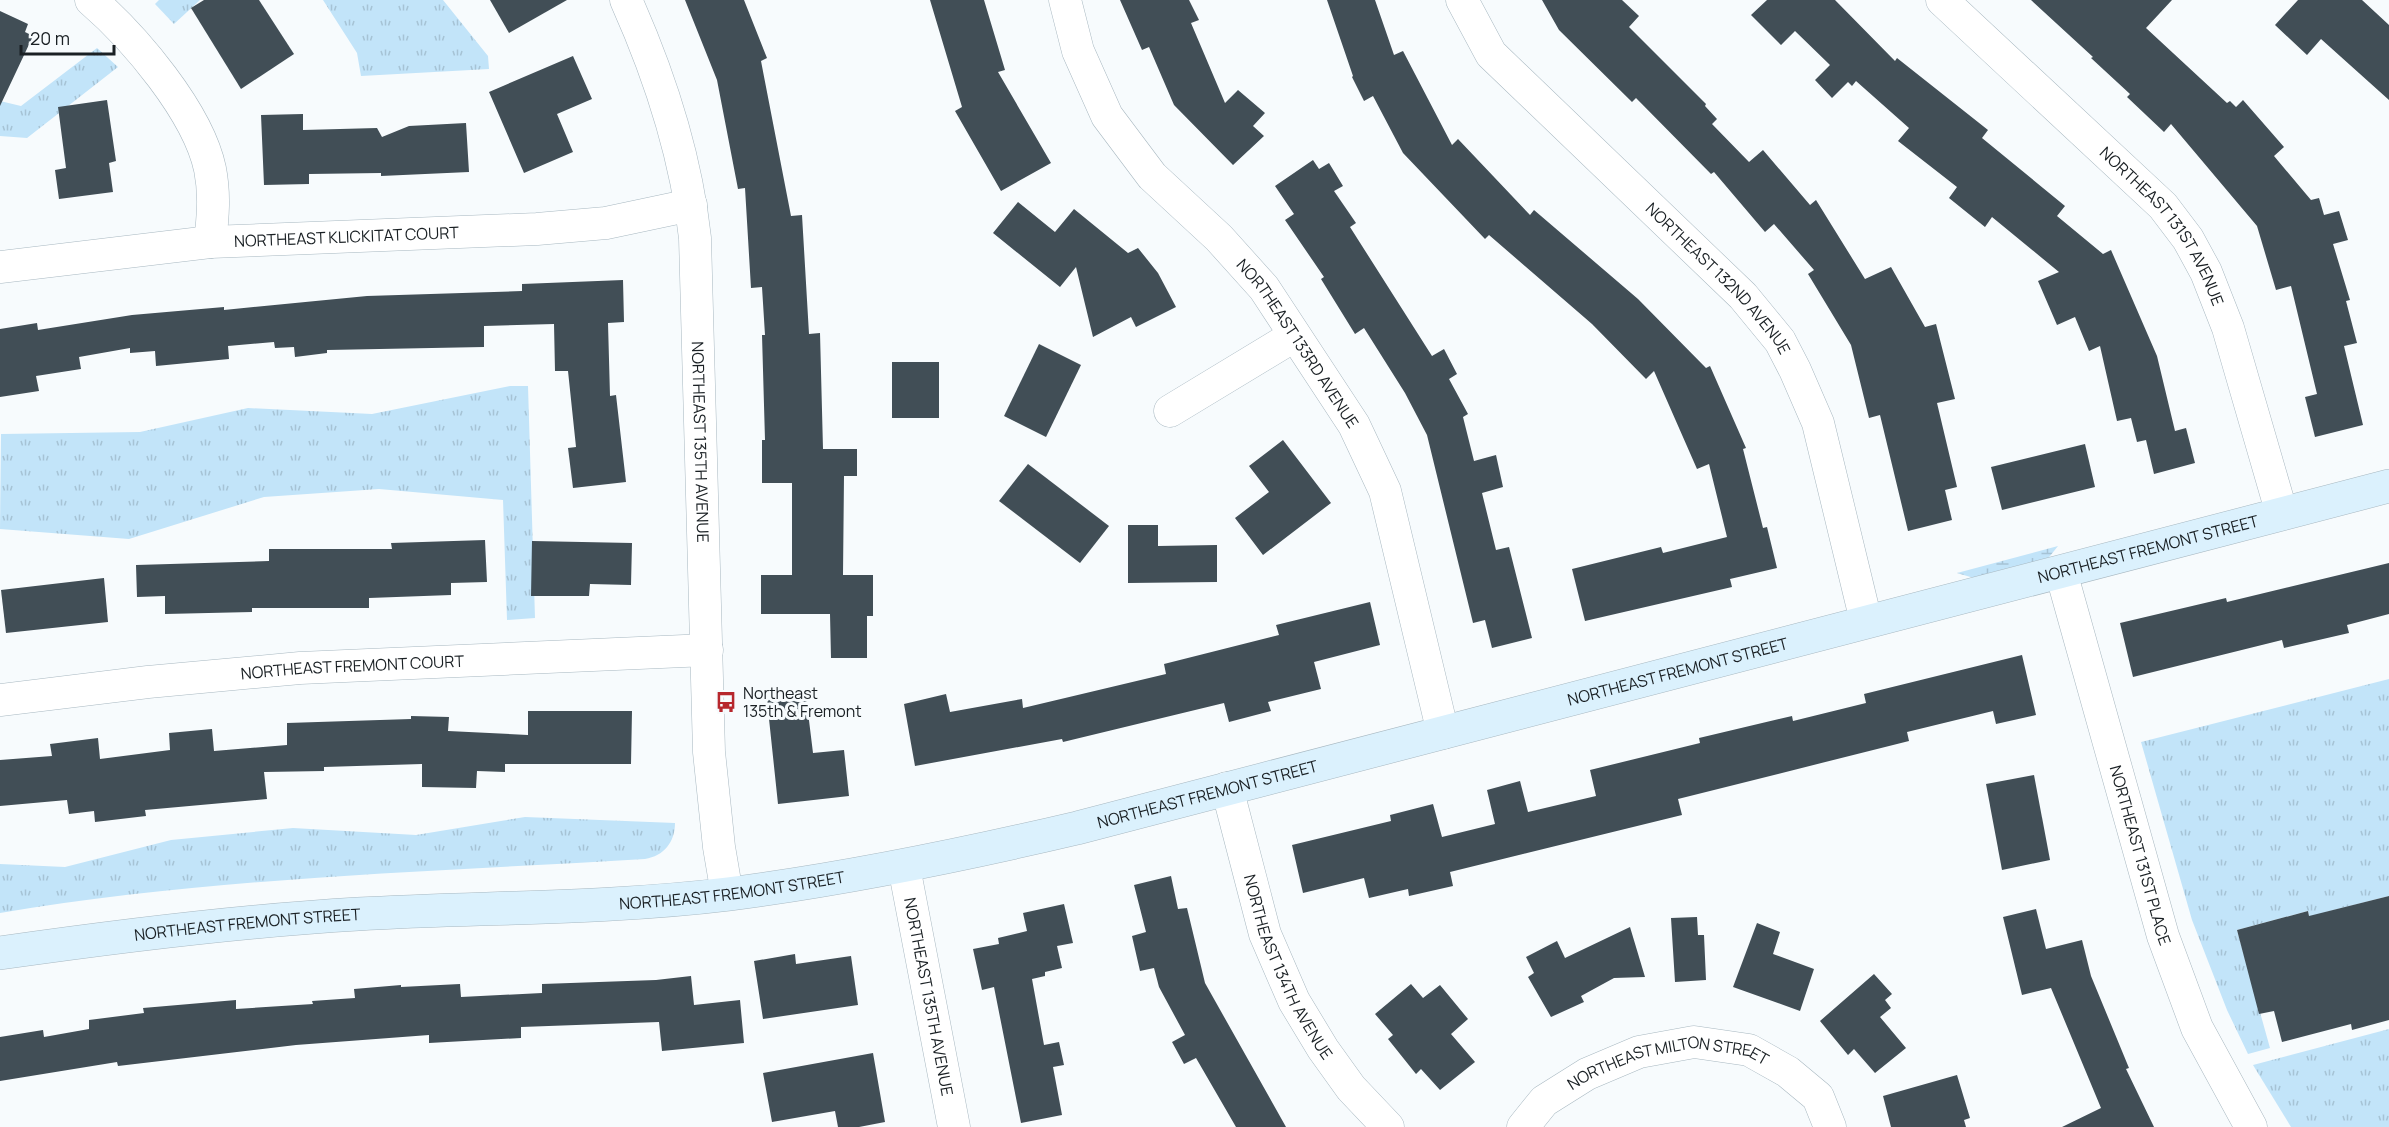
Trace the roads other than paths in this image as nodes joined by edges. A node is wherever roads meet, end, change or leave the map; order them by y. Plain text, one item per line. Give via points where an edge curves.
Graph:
1 (91, 0) edge
2 (626, 0) edge
3 (1065, 0) edge
4 (1462, 0) edge
5 (1941, 0) edge
6 (691, 205) junction
7 (210, 242) junction
8 (0, 267) edge
9 (1294, 336) junction
10 (1170, 411) dead end
11 (2389, 486) edge
12 (2282, 514) junction
13 (2061, 572) junction
14 (1866, 621) junction
15 (707, 650) junction
16 (0, 700) edge
17 (1443, 733) junction
18 (1227, 788) junction
19 (903, 867) junction
20 (727, 894) junction
21 (0, 954) edge
22 (954, 1127) edge
23 (1389, 1127) edge
24 (1523, 1127) edge
25 (1830, 1127) edge
26 (2251, 1127) edge

1 - 7 street via 132,39 195,130 210,167 215,203
2 - 6 street, NORTHEAST 135TH AVENUE via 649,52 673,128
3 - 9 street, NORTHEAST 133RD AVENUE via 1078,51 1107,116 1152,176 1219,238 1264,288
4 - 14 street, NORTHEAST 132ND AVENUE via 1491,54 1743,296 1780,341 1818,423
5 - 12 street, NORTHEAST 131ST AVENUE via 2163,206 2188,239 2228,328
6 - 7 street, NORTHEAST KLICKITAT COURT via 606,223 537,230
6 - 15 street, NORTHEAST 135TH AVENUE
7 - 8 street, NORTHEAST KLICKITAT COURT
9 - 10 street
9 - 17 street, NORTHEAST 133RD AVENUE via 1354,425 1384,491
11 - 12 street, NORTHEAST FREMONT STREET
12 - 13 street, NORTHEAST FREMONT STREET
13 - 14 street, NORTHEAST FREMONT STREET
13 - 26 street, NORTHEAST 131ST PLACE via 2163,936 2197,1028
14 - 17 street, NORTHEAST FREMONT STREET
15 - 16 street, NORTHEAST FREMONT COURT via 300,668
15 - 20 street, NORTHEAST 135TH AVENUE via 709,752
17 - 18 street, NORTHEAST FREMONT STREET
18 - 19 street, NORTHEAST FREMONT STREET
18 - 23 street, NORTHEAST 134TH AVENUE via 1265,934 1294,1001 1351,1088
19 - 20 street, NORTHEAST FREMONT STREET
19 - 22 street, NORTHEAST 135TH AVENUE
20 - 21 street, NORTHEAST FREMONT STREET via 356,914 162,932
24 - 25 street, NORTHEAST MILTON STREET via 1544,1101 1587,1074 1639,1052 1694,1042 1749,1050 1788,1072 1818,1097

